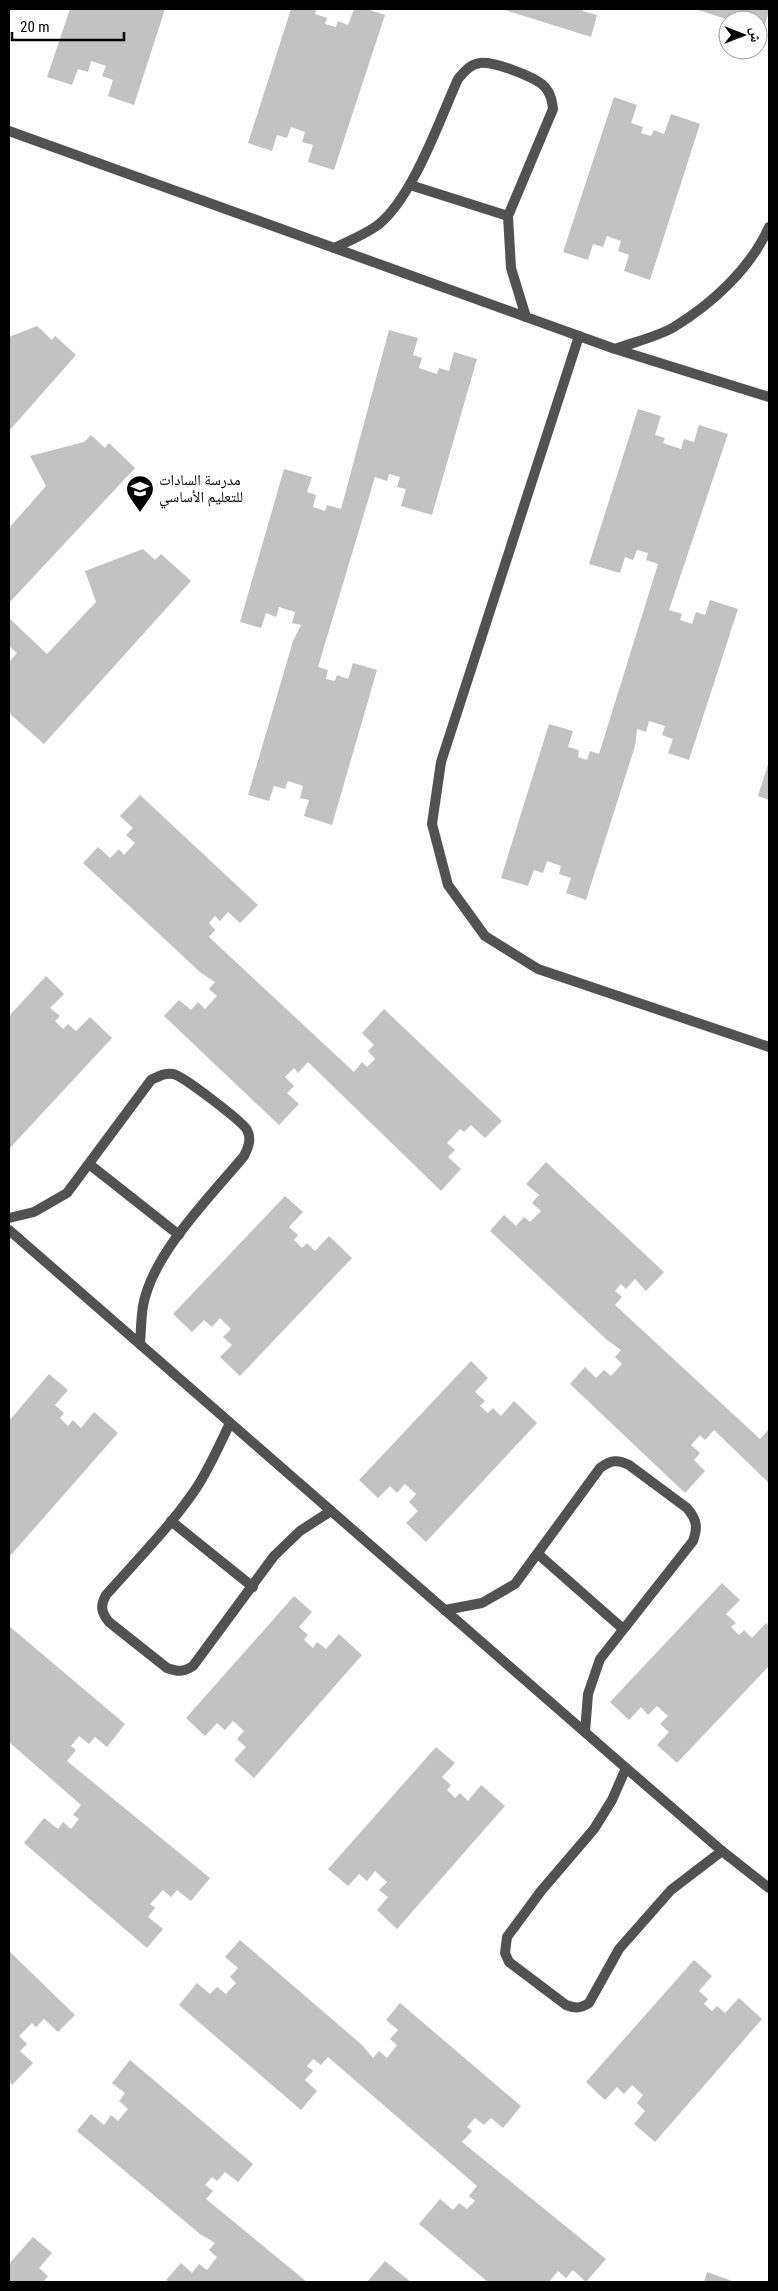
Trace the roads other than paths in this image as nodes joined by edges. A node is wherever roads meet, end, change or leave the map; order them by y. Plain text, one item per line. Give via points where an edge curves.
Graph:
1 (9, 132) edge
2 (410, 184) junction
3 (508, 216) junction
4 (769, 227) edge
5 (334, 248) junction
6 (526, 317) junction
7 (579, 336) junction
8 (616, 349) junction
9 (769, 397) edge
10 (769, 1047) edge
11 (90, 1164) junction
12 (9, 1218) edge
13 (9, 1230) edge
14 (179, 1234) junction
15 (140, 1344) junction
16 (230, 1422) junction
17 (331, 1510) junction
18 (171, 1521) junction
19 (538, 1554) junction
20 (253, 1587) junction
21 (445, 1610) junction
22 (622, 1628) junction
23 (585, 1732) junction
24 (626, 1768) junction
25 (722, 1851) junction
26 (769, 1888) edge

1 - 5 street
2 - 3 street
2 - 3 street via 458,79 467,68 478,63 492,63 544,86 551,96 553,109
2 - 5 street via 396,206 378,224
3 - 6 street via 511,268
4 - 8 street via 761,245 722,292 672,328
5 - 6 street
6 - 7 street
7 - 8 street
7 - 10 street via 440,762 432,824 448,885 485,936 538,969
8 - 9 street
11 - 12 street via 66,1193 34,1212
11 - 14 street
11 - 14 street via 151,1080 163,1074 175,1074 238,1121 247,1130 250,1144 244,1156
13 - 15 street
14 - 15 street via 157,1267 143,1304
15 - 16 street
16 - 17 street
16 - 18 street via 214,1458
17 - 20 street via 300,1530 274,1556
17 - 21 street
18 - 20 street
18 - 20 street via 106,1595 101,1604 103,1615 109,1622 167,1668 185,1671 193,1666
19 - 21 street via 515,1584 482,1604
19 - 22 street
19 - 22 street via 600,1468 609,1461 619,1460 629,1465 687,1508 695,1518 697,1530 693,1541
21 - 23 street
22 - 23 street via 600,1658 588,1694
23 - 24 street
24 - 25 street
24 - 25 street via 594,1829 507,1937 505,1954 509,1962 566,2005 583,2008 589,2003 618,1949 671,1890
25 - 26 street

